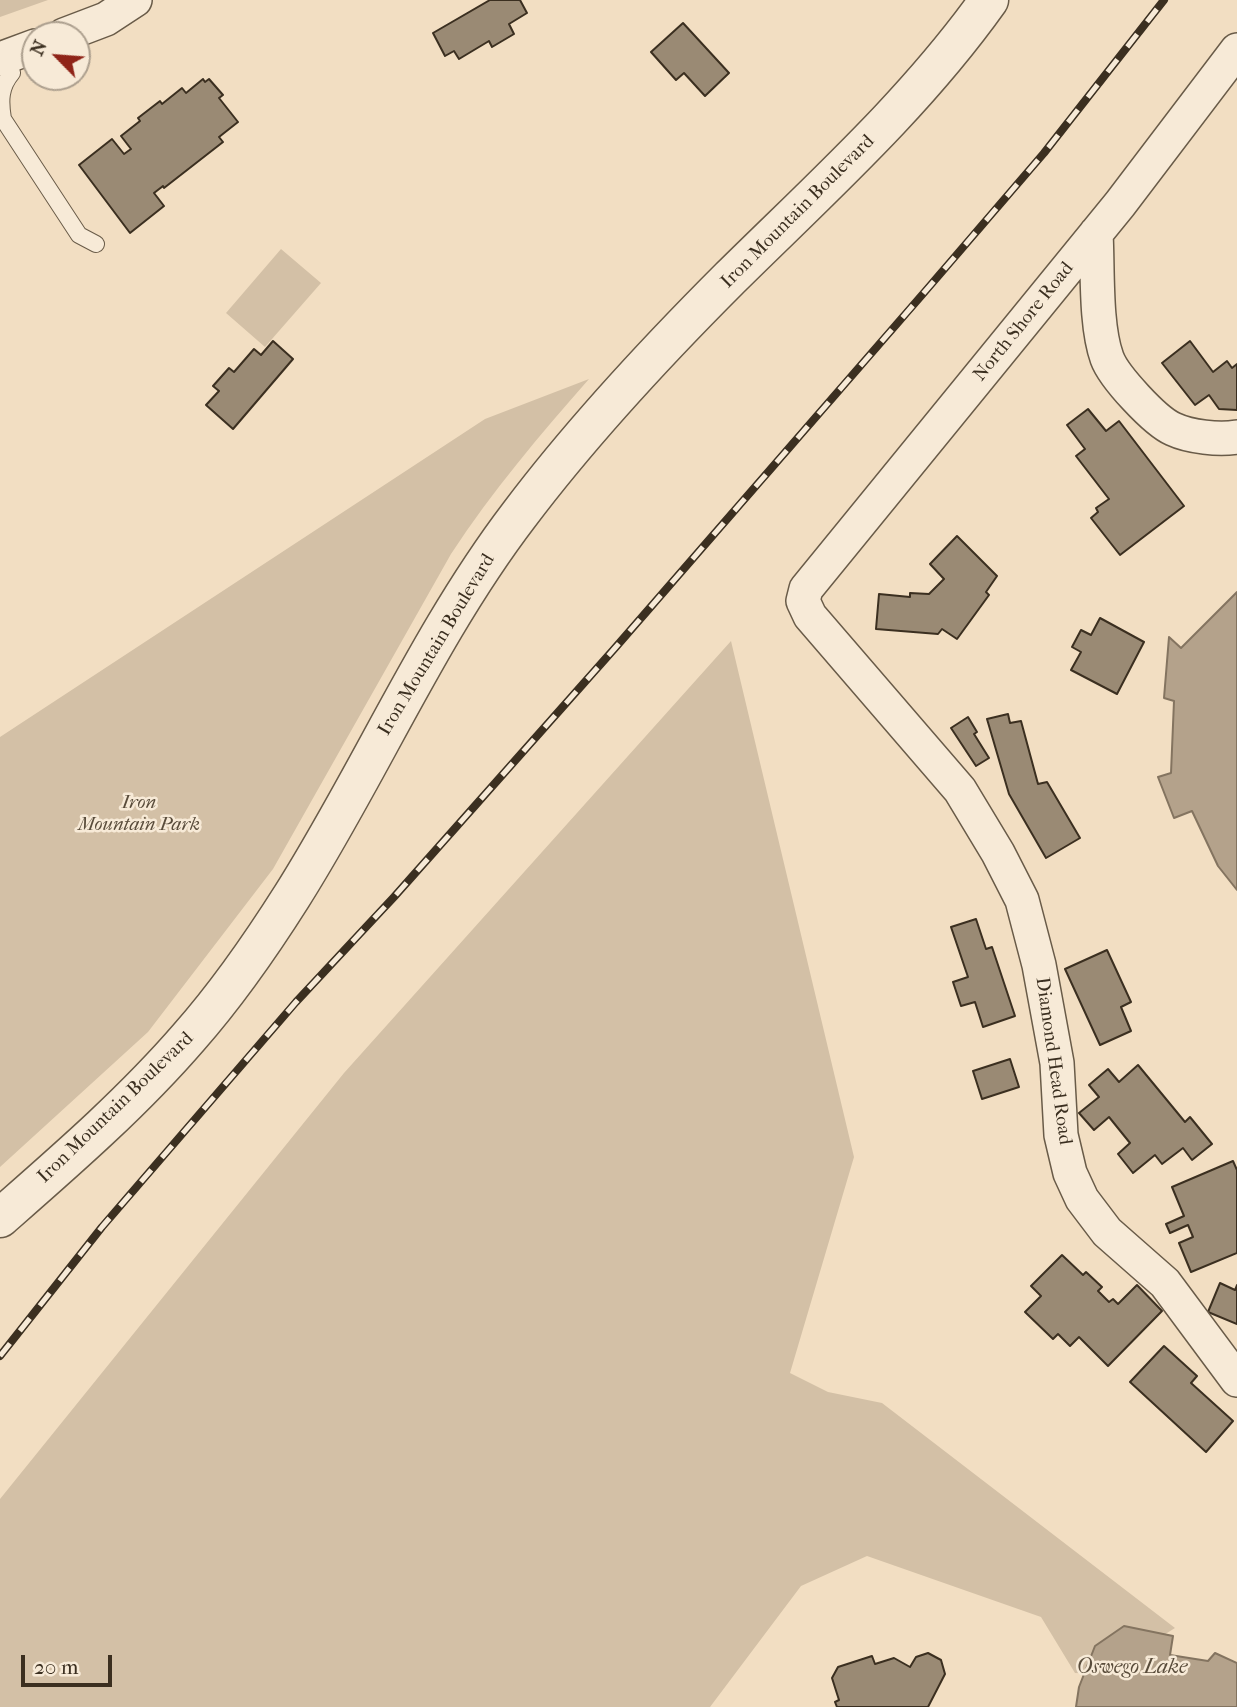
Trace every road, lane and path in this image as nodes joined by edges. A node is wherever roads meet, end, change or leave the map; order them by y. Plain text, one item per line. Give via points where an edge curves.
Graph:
1 (135, 0) edge
2 (989, 0) edge
3 (91, 25) edge
4 (1237, 50) edge
5 (14, 53) edge
6 (1096, 233) junction
7 (96, 244) dead end
8 (1237, 437) edge
9 (806, 589) joint
10 (0, 1218) edge
11 (1237, 1380) edge

1 - 3 street
2 - 10 street, Iron Mountain Boulevard via 877,135 691,317 577,441 474,578 294,894 236,979 167,1062
4 - 6 street, North Shore Road
5 - 7 lane via 12,73 4,82 0,102 3,119 79,235
6 - 8 street via 1101,325 1108,359 1136,399 1173,429 1219,440
6 - 9 street, North Shore Road
9 - 11 street, Diamond Head Road via 803,601 810,616 960,790 1022,900 1051,1024 1060,1135 1082,1199 1107,1232 1164,1283

